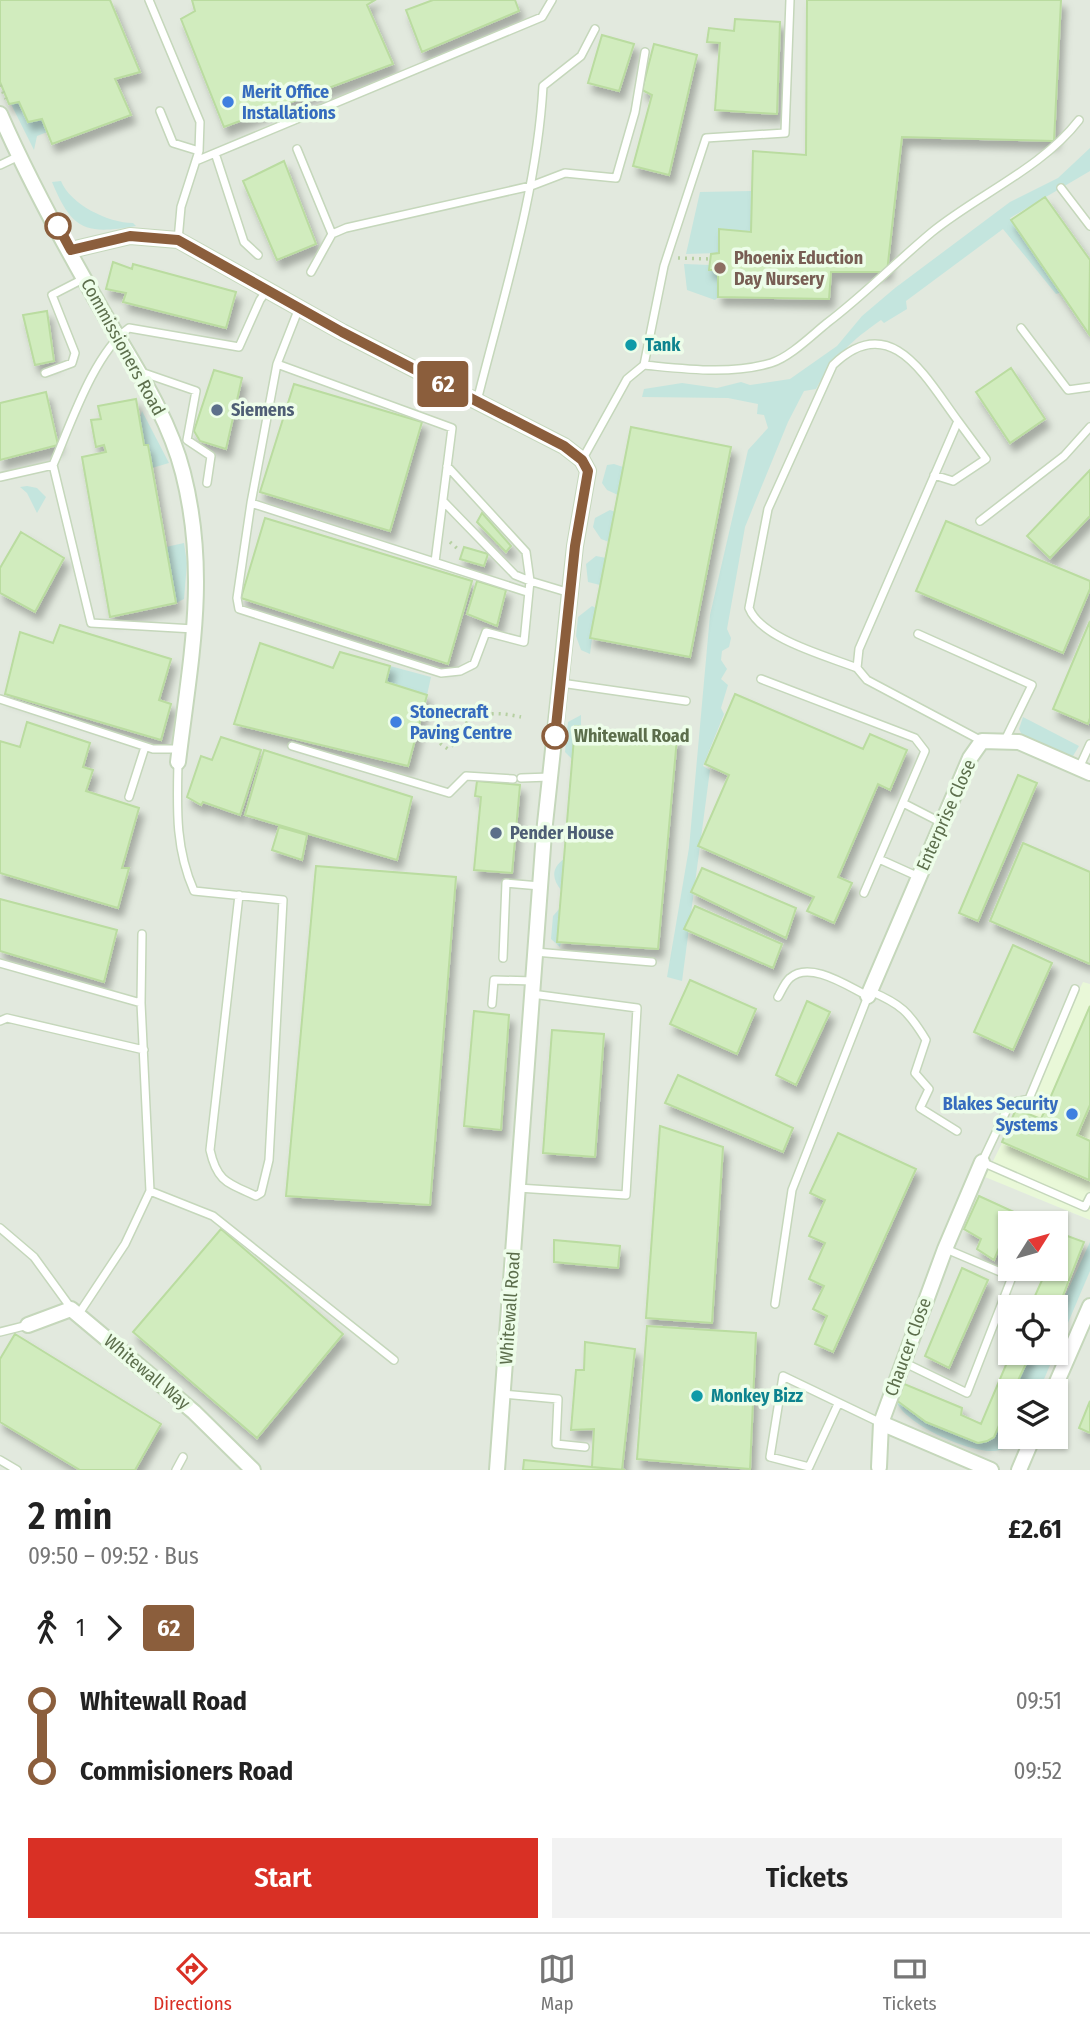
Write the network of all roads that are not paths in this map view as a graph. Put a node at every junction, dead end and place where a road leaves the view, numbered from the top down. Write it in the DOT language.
graph roads {
  1 [pos="149,0"];
  2 [pos="552,0"];
  3 [pos="790,0"];
  4 [pos="595,29"];
  5 [pos="645,52"];
  6 [pos="160,111"];
  7 [pos="0,114"];
  8 [pos="1079,120"];
  9 [pos="297,149"];
  10 [pos="199,151"];
  11 [pos="215,153"];
  12 [pos="20,155"];
  13 [pos="196,160"];
  14 [pos="0,165"];
  15 [pos="530,186"];
  16 [pos="1061,188"];
  17 [pos="1090,226"];
  18 [pos="332,234"];
  19 [pos="178,240"];
  20 [pos="71,250"];
  21 [pos="258,255"];
  22 [pos="311,272"];
  23 [pos="85,278"];
  24 [pos="268,289"];
  25 [pos="299,307"];
  26 [pos="1021,328"];
  27 [pos="118,337"];
  28 [pos="277,364"];
  29 [pos="644,365"];
  30 [pos="137,371"];
  31 [pos="45,373"];
  32 [pos="1090,387"];
  33 [pos="477,402"];
  34 [pos="958,421"];
  35 [pos="1090,427"];
  36 [pos="582,460"];
  37 [pos="54,465"];
  38 [pos="447,466"];
  39 [pos="934,475"];
  40 [pos="0,477"];
  41 [pos="207,484"];
  42 [pos="443,501"];
  43 [pos="251,503"];
  44 [pos="980,521"];
  45 [pos="435,562"];
  46 [pos="530,581"];
  47 [pos="527,592"];
  48 [pos="570,593"];
  49 [pos="197,629"];
  50 [pos="918,634"];
  51 [pos="857,667"];
  52 [pos="761,679"];
  53 [pos="561,682"];
  54 [pos="0,699"];
  55 [pos="685,701"];
  56 [pos="1005,740"];
  57 [pos="982,741"];
  58 [pos="1090,744"];
  59 [pos="292,746"];
  60 [pos="145,747"];
  61 [pos="179,756"];
  62 [pos="1084,770"];
  63 [pos="550,777"];
  64 [pos="129,797"];
  65 [pos="903,803"];
  66 [pos="942,823"];
  67 [pos="879,859"];
  68 [pos="919,877"];
  69 [pos="540,886"];
  70 [pos="864,893"];
  71 [pos="239,895"];
  72 [pos="142,934"];
  73 [pos="536,952"];
  74 [pos="503,958"];
  75 [pos="0,962"];
  76 [pos="652,962"];
  77 [pos="533,988"];
  78 [pos="1075,989"];
  79 [pos="869,994"];
  80 [pos="778,997"];
  81 [pos="141,1003"];
  82 [pos="492,1004"];
  83 [pos="0,1021"];
  84 [pos="144,1050"];
  85 [pos="957,1131"];
  86 [pos="982,1162"];
  87 [pos="518,1188"];
  88 [pos="150,1191"];
  89 [pos="1090,1198"];
  90 [pos="0,1228"];
  91 [pos="945,1248"];
  92 [pos="998,1271"];
  93 [pos="1010,1281"];
  94 [pos="775,1304"];
  95 [pos="1090,1306"];
  96 [pos="75,1312"];
  97 [pos="28,1325"];
  98 [pos="0,1332"];
  99 [pos="394,1360"];
  100 [pos="902,1362"];
  101 [pos="1058,1379"];
  102 [pos="503,1394"];
  103 [pos="838,1404"];
  104 [pos="881,1423"];
  105 [pos="585,1447"];
  106 [pos="1028,1449"];
  107 [pos="183,1457"];
  108 [pos="0,1460"];
  109 [pos="879,1468"];
  110 [pos="17,1470"];
  111 [pos="176,1470"];
  112 [pos="253,1470"];
  113 [pos="498,1470"];
  114 [pos="991,1470"];
  115 [pos="1019,1470"];
  1 -- 10 [label="lane"];
  2 -- 11 [label="lane"];
  3 -- 29 [label="lane"];
  4 -- 15 [label="lane"];
  5 -- 15 [label="lane"];
  6 -- 10 [label="lane"];
  7 -- 12 [label="street, Commissioners Road"];
  8 -- 29 [label="lane"];
  9 -- 18 [label="lane"];
  10 -- 13 [label="lane"];
  11 -- 13 [label="lane"];
  11 -- 21 [label="lane"];
  12 -- 14 [label="lane"];
  12 -- 20 [label="street, Commissioners Road"];
  13 -- 19 [label="lane"];
  15 -- 18 [label="lane"];
  15 -- 33 [label="lane"];
  16 -- 17 [label="lane"];
  18 -- 22 [label="lane"];
  19 -- 20 [label="street"];
  19 -- 24 [label="street"];
  20 -- 23 [label="street, Commissioners Road"];
  23 -- 27 [label="street, Commissioners Road"];
  23 -- 31 [label="lane"];
  24 -- 25 [label="street"];
  24 -- 27 [label="lane"];
  25 -- 28 [label="lane"];
  25 -- 33 [label="street"];
  26 -- 32 [label="lane"];
  27 -- 30 [label="street, Commissioners Road"];
  27 -- 37 [label="lane"];
  28 -- 38 [label="lane"];
  28 -- 43 [label="lane"];
  29 -- 36 [label="lane"];
  30 -- 41 [label="lane"];
  30 -- 49 [label="street, Commissioners Road"];
  33 -- 36 [label="street"];
  34 -- 39 [label="lane"];
  34 -- 39 [label="lane"];
  34 -- 51 [label="lane"];
  35 -- 44 [label="lane"];
  36 -- 48 [label="street, Whitewall Road"];
  37 -- 40 [label="lane"];
  37 -- 49 [label="lane"];
  38 -- 42 [label="lane"];
  38 -- 46 [label="lane"];
  39 -- 51 [label="lane"];
  42 -- 45 [label="lane"];
  42 -- 46 [label="lane"];
  43 -- 45 [label="lane"];
  43 -- 47 [label="lane"];
  45 -- 47 [label="lane"];
  46 -- 47 [label="lane"];
  46 -- 48 [label="lane"];
  48 -- 53 [label="street, Whitewall Road"];
  49 -- 61 [label="street, Commissioners Road"];
  50 -- 56 [label="lane"];
  51 -- 57 [label="lane"];
  52 -- 65 [label="lane"];
  53 -- 55 [label="lane"];
  53 -- 63 [label="street, Whitewall Road"];
  54 -- 60 [label="lane"];
  56 -- 57 [label="street, Enterprise Close"];
  56 -- 62 [label="street, Enterprise Close"];
  57 -- 66 [label="street, Enterprise Close"];
  58 -- 62 [label="lane"];
  59 -- 63 [label="lane"];
  60 -- 61 [label="lane"];
  60 -- 64 [label="lane"];
  61 -- 71 [label="lane"];
  63 -- 69 [label="street, Whitewall Road"];
  65 -- 66 [label="lane"];
  65 -- 67 [label="lane"];
  66 -- 68 [label="street, Enterprise Close"];
  67 -- 68 [label="lane"];
  67 -- 70 [label="lane"];
  68 -- 79 [label="street, Enterprise Close"];
  69 -- 73 [label="street, Whitewall Road"];
  69 -- 74 [label="lane"];
  71 -- 71 [label="lane"];
  72 -- 81 [label="lane"];
  73 -- 76 [label="lane"];
  73 -- 77 [label="street, Whitewall Road"];
  75 -- 81 [label="lane"];
  77 -- 82 [label="lane"];
  77 -- 87 [label="street, Whitewall Road"];
  77 -- 87 [label="lane"];
  78 -- 86 [label="lane"];
  79 -- 80 [label="lane"];
  79 -- 85 [label="lane"];
  79 -- 94 [label="lane"];
  81 -- 84 [label="lane"];
  83 -- 84 [label="lane"];
  84 -- 88 [label="lane"];
  86 -- 89 [label="lane"];
  86 -- 91 [label="street, Chaucer Close"];
  87 -- 102 [label="street, Whitewall Road"];
  88 -- 96 [label="lane"];
  88 -- 99 [label="lane"];
  90 -- 96 [label="lane"];
  91 -- 92 [label="lane"];
  91 -- 100 [label="street, Chaucer Close"];
  93 -- 100 [label="lane"];
  95 -- 101 [label="street"];
  96 -- 97 [label="street"];
  96 -- 112 [label="street, Whitewall Way"];
  97 -- 98 [label="lane"];
  100 -- 104 [label="street, Chaucer Close"];
  102 -- 105 [label="lane"];
  102 -- 113 [label="street, Whitewall Road"];
  103 -- 103 [label="lane"];
  103 -- 104 [label="lane"];
  104 -- 109 [label="street, Chaucer Close"];
  104 -- 114 [label="street"];
  106 -- 115 [label="street"];
  107 -- 111 [label="lane"];
  108 -- 110 [label="lane"];
}
